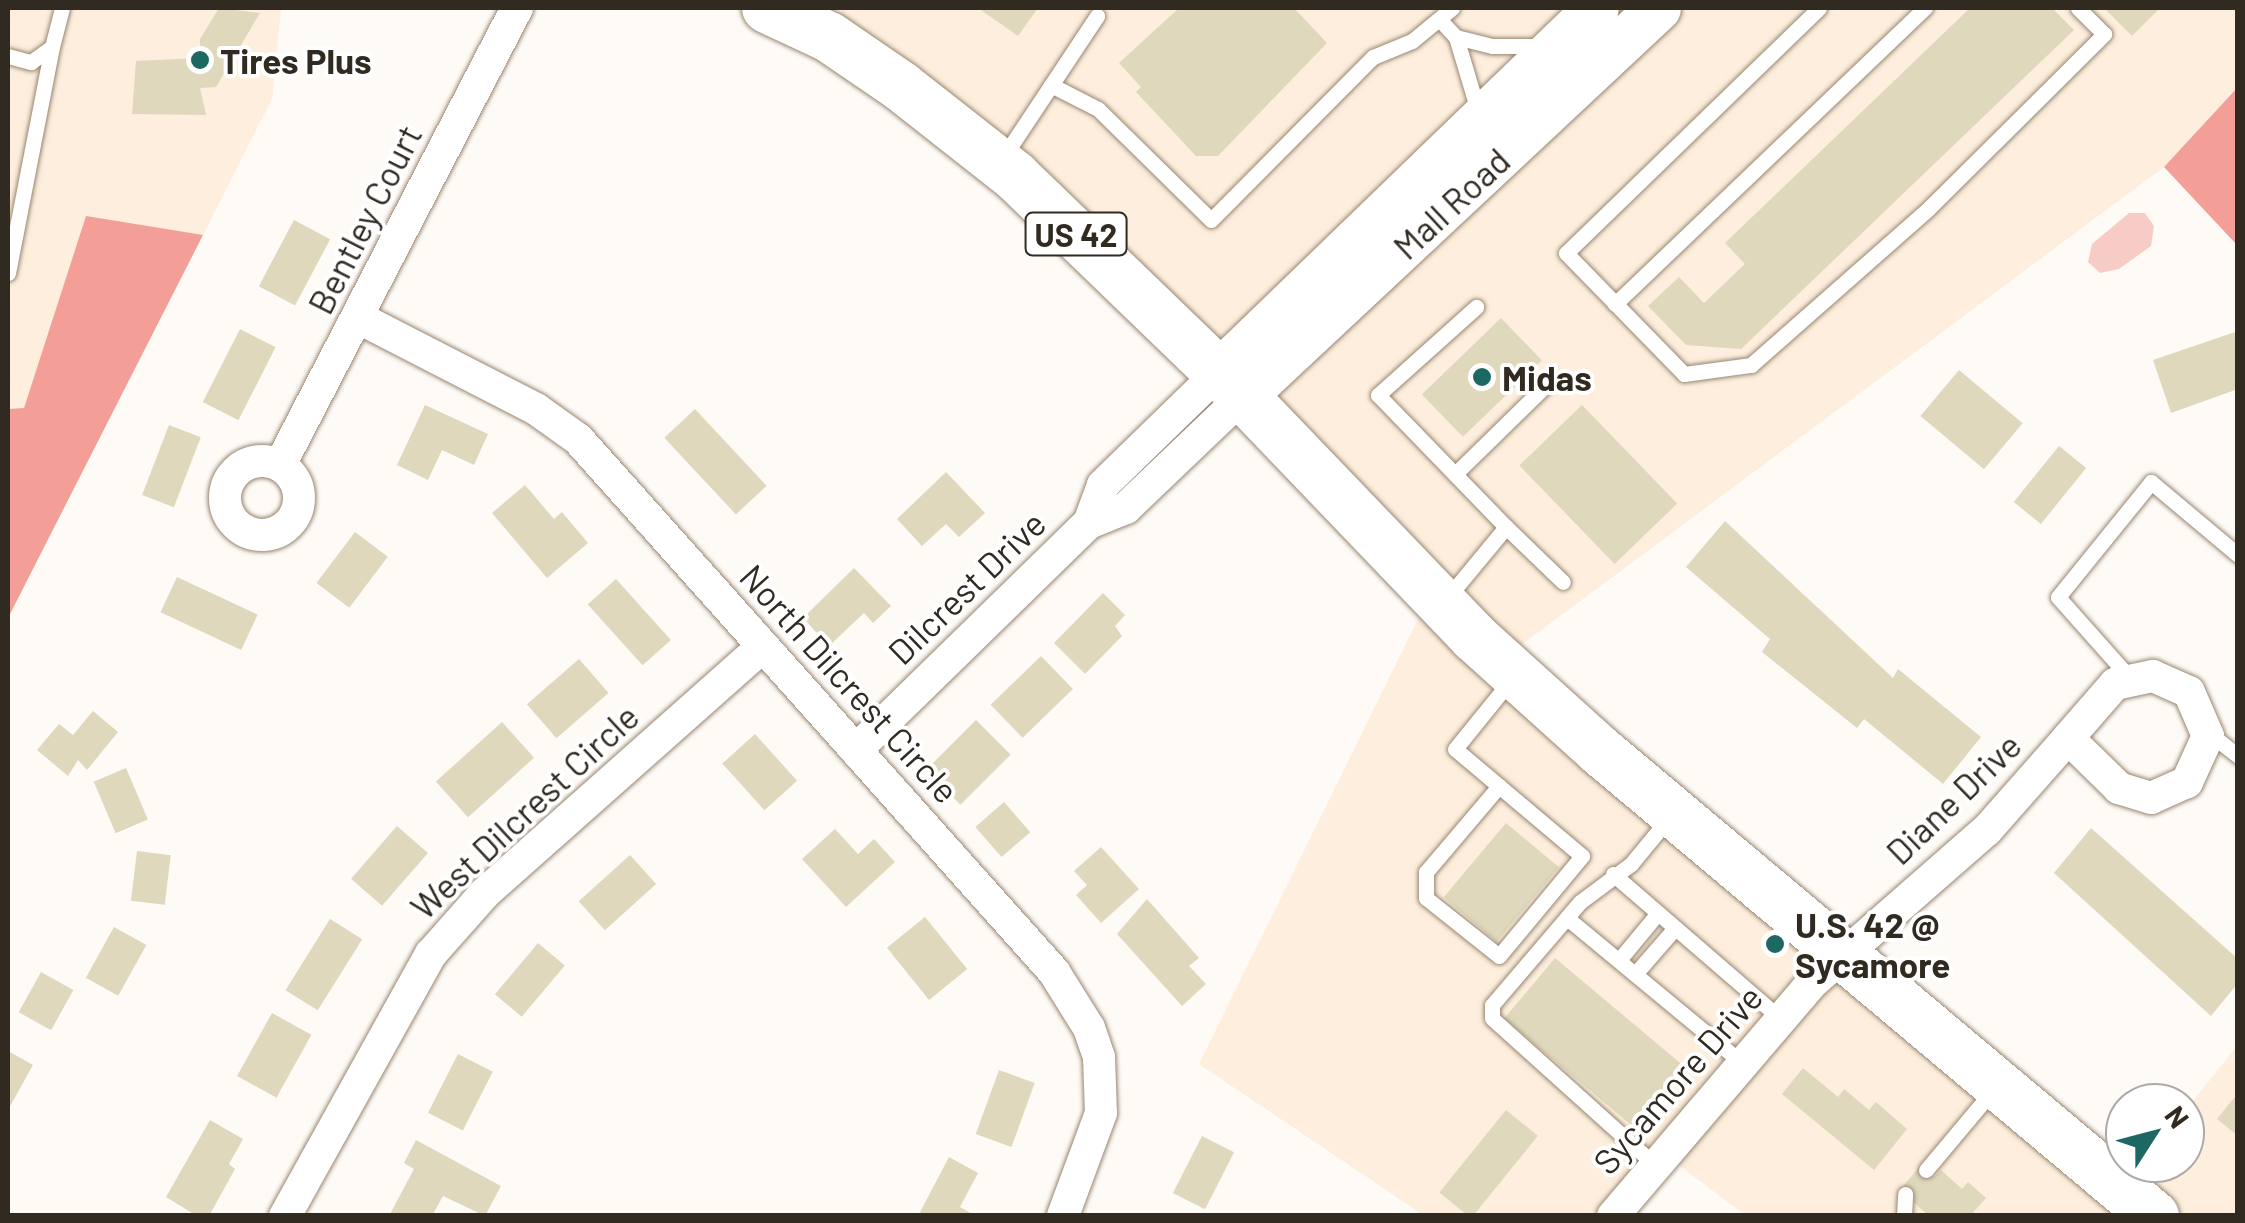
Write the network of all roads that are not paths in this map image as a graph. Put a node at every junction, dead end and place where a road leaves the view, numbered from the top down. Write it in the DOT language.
graph roads {
  1 [pos="62,8"];
  2 [pos="518,8"];
  3 [pos="767,8"];
  4 [pos="1596,8"];
  5 [pos="1658,8"];
  6 [pos="1819,8"];
  7 [pos="1926,8"];
  8 [pos="2078,8"];
  9 [pos="1446,14"];
  10 [pos="1096,16"];
  11 [pos="1456,37"];
  12 [pos="1556,46"];
  13 [pos="52,47"];
  14 [pos="8,56"];
  15 [pos="1051,85"];
  16 [pos="1480,118"];
  17 [pos="999,162"];
  18 [pos="8,273"];
  19 [pos="1615,304"];
  20 [pos="1476,307"];
  21 [pos="359,318"];
  22 [pos="1552,378"];
  23 [pos="1230,385"];
  24 [pos="280,466"];
  25 [pos="1455,474"];
  26 [pos="1506,528"];
  27 [pos="2238,555"];
  28 [pos="1563,582"];
  29 [pos="1442,604"];
  30 [pos="762,647"];
  31 [pos="1516,674"];
  32 [pos="2129,677"];
  33 [pos="2207,732"];
  34 [pos="2068,738"];
  35 [pos="856,750"];
  36 [pos="2238,756"];
  37 [pos="1499,786"];
  38 [pos="1673,812"];
  39 [pos="1612,874"];
  40 [pos="1658,913"];
  41 [pos="1567,918"];
  42 [pos="1676,928"];
  43 [pos="1847,954"];
  44 [pos="1619,960"];
  45 [pos="1635,974"];
  46 [pos="1780,1018"];
  47 [pos="1742,1063"];
  48 [pos="2000,1082"];
  49 [pos="1655,1165"];
  50 [pos="1926,1170"];
  51 [pos="1905,1194"];
  52 [pos="285,1216"];
  53 [pos="1063,1216"];
  54 [pos="1613,1216"];
  55 [pos="1904,1216"];
  56 [pos="2154,1216"];
  1 -- 13 [label="lane"];
  2 -- 21 [label="street, Bentley Court"];
  3 -- 17 [label="main road, US 42"];
  4 -- 12 [label="main road, Mall Road"];
  5 -- 23 [label="main road, Mall Road"];
  6 -- 19 [label="lane"];
  7 -- 19 [label="lane"];
  8 -- 19 [label="lane"];
  9 -- 11 [label="lane"];
  9 -- 15 [label="lane"];
  10 -- 15 [label="lane"];
  11 -- 12 [label="lane"];
  11 -- 16 [label="lane"];
  12 -- 16 [label="main road, Mall Road"];
  13 -- 14 [label="lane"];
  13 -- 18 [label="lane"];
  15 -- 17 [label="lane"];
  16 -- 23 [label="main road, Mall Road"];
  17 -- 23 [label="main road, US 42"];
  20 -- 25 [label="lane"];
  21 -- 24 [label="street, Bentley Court"];
  21 -- 30 [label="street, North Dilcrest Circle"];
  22 -- 25 [label="lane"];
  23 -- 29 [label="main road, US 42"];
  23 -- 35 [label="street, Dilcrest Drive"];
  25 -- 26 [label="lane"];
  26 -- 28 [label="lane"];
  26 -- 29 [label="lane"];
  27 -- 32 [label="lane"];
  29 -- 31 [label="main road, US 42"];
  30 -- 35 [label="street, North Dilcrest Circle"];
  30 -- 52 [label="street, West Dilcrest Circle"];
  31 -- 37 [label="lane"];
  31 -- 38 [label="main road, US 42"];
  32 -- 33 [label="street"];
  32 -- 34 [label="street, Diane Drive"];
  33 -- 34 [label="street, Diane Drive"];
  33 -- 36 [label="lane"];
  34 -- 43 [label="street, Diane Drive"];
  35 -- 53 [label="street, North Dilcrest Circle"];
  37 -- 37 [label="lane"];
  38 -- 39 [label="lane"];
  38 -- 43 [label="main road, US 42"];
  39 -- 40 [label="lane"];
  39 -- 41 [label="lane"];
  40 -- 42 [label="lane"];
  40 -- 44 [label="lane"];
  41 -- 44 [label="lane"];
  41 -- 49 [label="lane"];
  42 -- 45 [label="lane"];
  42 -- 46 [label="lane"];
  43 -- 46 [label="street, Sycamore Drive"];
  43 -- 48 [label="main road, US 42"];
  44 -- 45 [label="lane"];
  45 -- 47 [label="lane"];
  46 -- 47 [label="street, Sycamore Drive"];
  47 -- 49 [label="street, Sycamore Drive"];
  48 -- 50 [label="lane"];
  48 -- 56 [label="main road, US 42"];
  49 -- 54 [label="street, Sycamore Drive"];
  51 -- 55 [label="lane"];
}
